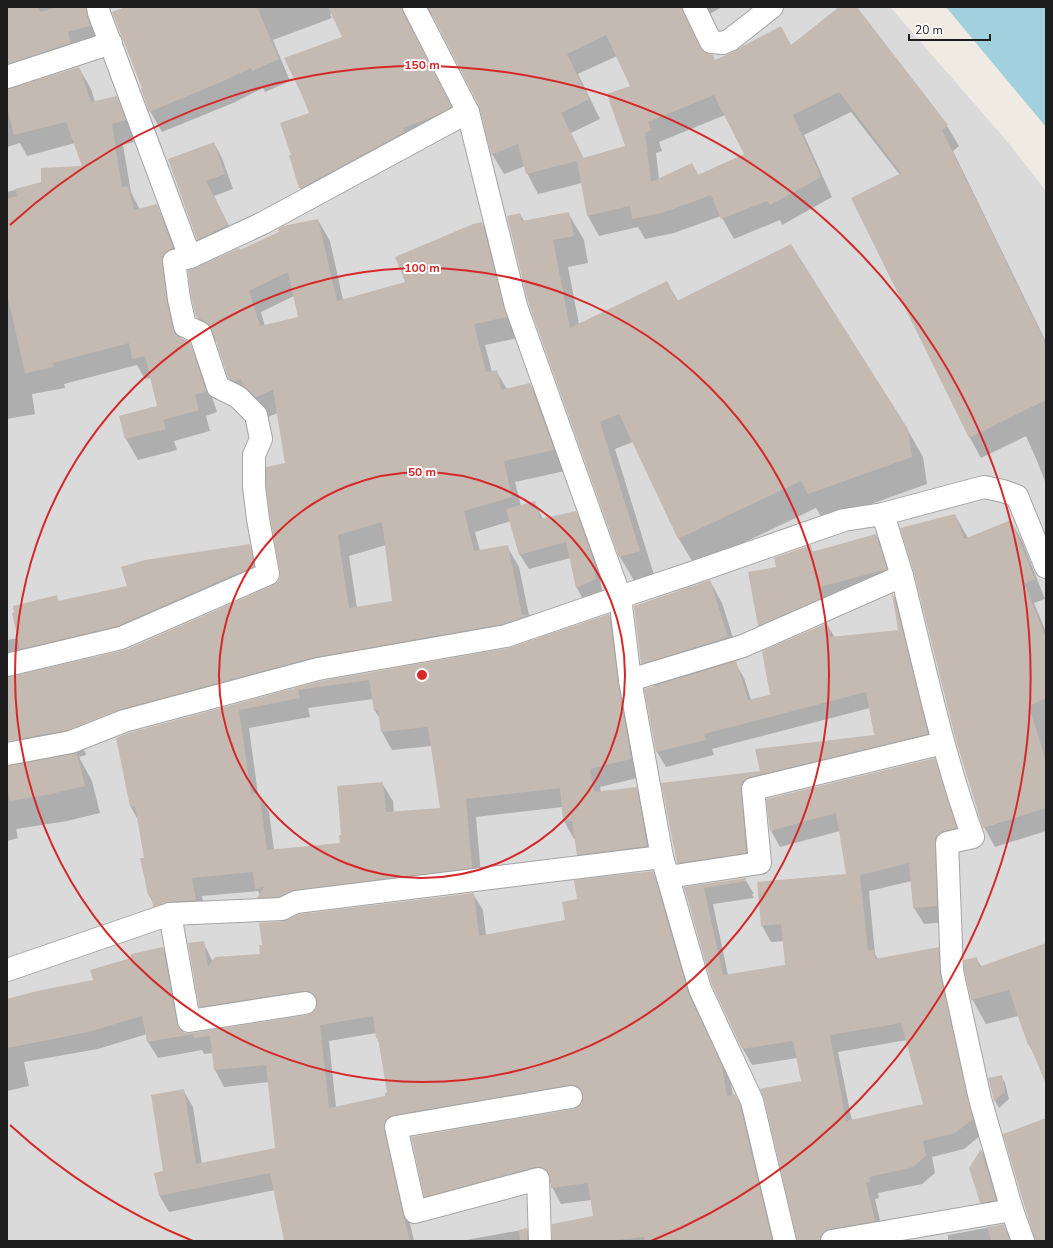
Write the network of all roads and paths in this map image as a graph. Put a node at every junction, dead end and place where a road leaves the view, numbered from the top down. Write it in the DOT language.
graph roads {
  1 [pos="98,7"];
  2 [pos="414,7"];
  3 [pos="694,7"];
  4 [pos="772,7"];
  5 [pos="110,43"];
  6 [pos="7,77"];
  7 [pos="468,112"];
  8 [pos="190,257"];
  9 [pos="884,514"];
  10 [pos="1046,567"];
  11 [pos="902,576"];
  12 [pos="620,597"];
  13 [pos="7,665"];
  14 [pos="630,680"];
  15 [pos="943,743"];
  16 [pos="7,754"];
  17 [pos="665,867"];
  18 [pos="170,914"];
  19 [pos="7,970"];
  20 [pos="305,1004"];
  21 [pos="571,1097"];
  22 [pos="1012,1210"];
  23 [pos="540,1241"];
  24 [pos="785,1241"];
  25 [pos="832,1241"];
  26 [pos="1023,1241"];
  1 -- 5 [label="street"];
  2 -- 7 [label="street"];
  3 -- 4 [label="street"];
  5 -- 6 [label="street"];
  5 -- 8 [label="street"];
  7 -- 8 [label="street"];
  7 -- 12 [label="street"];
  8 -- 13 [label="street"];
  9 -- 10 [label="street"];
  9 -- 11 [label="street"];
  9 -- 12 [label="street"];
  11 -- 14 [label="street"];
  11 -- 15 [label="street"];
  12 -- 14 [label="street"];
  12 -- 16 [label="street"];
  14 -- 17 [label="street"];
  15 -- 17 [label="street"];
  15 -- 22 [label="street"];
  17 -- 18 [label="street"];
  17 -- 24 [label="street"];
  18 -- 19 [label="street"];
  18 -- 20 [label="street"];
  21 -- 23 [label="street"];
  22 -- 25 [label="street"];
  22 -- 26 [label="street"];
}
